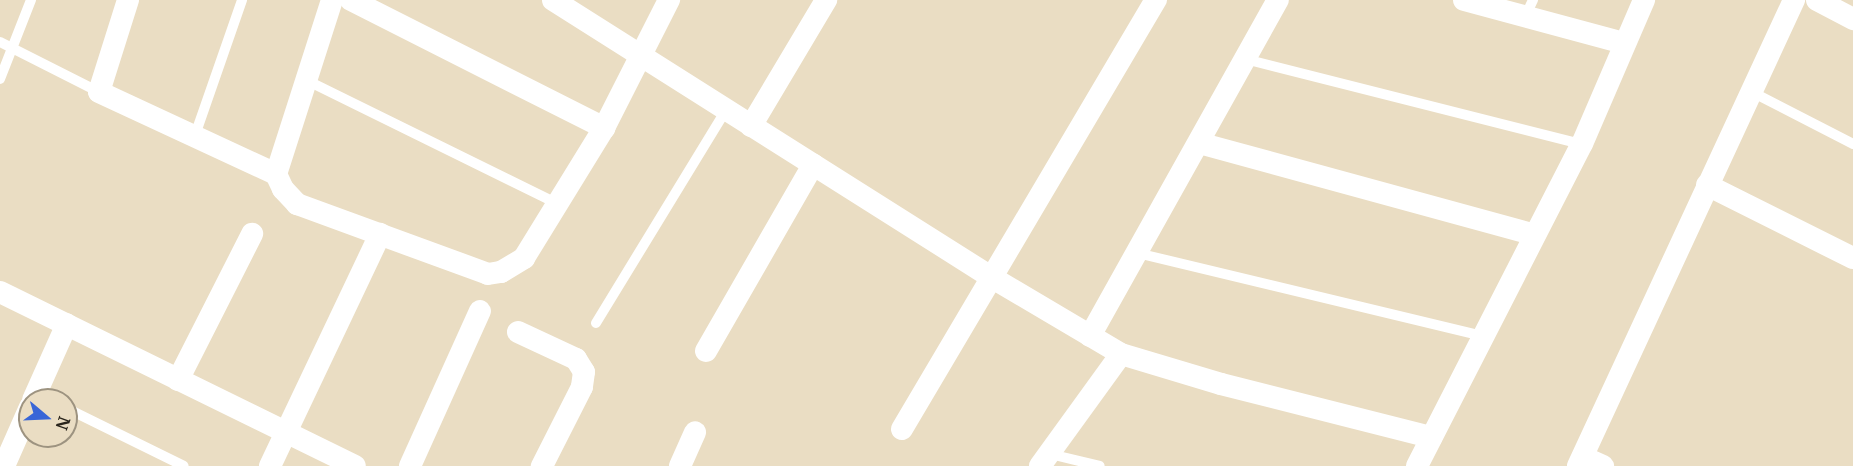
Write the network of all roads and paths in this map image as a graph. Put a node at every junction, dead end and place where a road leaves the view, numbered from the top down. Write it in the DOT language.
graph roads {
  1 [pos="31,0"];
  2 [pos="128,0"];
  3 [pos="242,0"];
  4 [pos="332,0"];
  5 [pos="351,0"];
  6 [pos="553,0"];
  7 [pos="669,0"];
  8 [pos="826,0"];
  9 [pos="1156,0"];
  10 [pos="1278,0"];
  11 [pos="1464,0"];
  12 [pos="1644,0"];
  13 [pos="1794,0"];
  14 [pos="1817,0"];
  15 [pos="1529,8"];
  16 [pos="1853,19"];
  17 [pos="0,42"];
  18 [pos="1623,43"];
  19 [pos="14,49"];
  20 [pos="642,57"];
  21 [pos="1245,59"];
  22 [pos="0,79"];
  23 [pos="306,80"];
  24 [pos="1749,91"];
  25 [pos="99,92"];
  26 [pos="726,110"];
  27 [pos="751,126"];
  28 [pos="604,128"];
  29 [pos="194,138"];
  30 [pos="1199,143"];
  31 [pos="1582,144"];
  32 [pos="1853,144"];
  33 [pos="813,165"];
  34 [pos="276,174"];
  35 [pos="1707,184"];
  36 [pos="558,204"];
  37 [pos="252,234"];
  38 [pos="380,234"];
  39 [pos="1535,235"];
  40 [pos="1137,253"];
  41 [pos="1853,258"];
  42 [pos="991,277"];
  43 [pos="0,292"];
  44 [pos="480,311"];
  45 [pos="596,323"];
  46 [pos="67,324"];
  47 [pos="518,332"];
  48 [pos="1090,336"];
  49 [pos="1485,336"];
  50 [pos="706,351"];
  51 [pos="1121,354"];
  52 [pos="178,380"];
  53 [pos="42,388"];
  54 [pos="78,414"];
  55 [pos="902,429"];
  56 [pos="695,432"];
  57 [pos="285,434"];
  58 [pos="1431,437"];
  59 [pos="18,440"];
  60 [pos="1045,460"];
  61 [pos="1588,463"];
  62 [pos="6,466"];
  63 [pos="184,466"];
  64 [pos="270,466"];
  65 [pos="355,466"];
  66 [pos="410,466"];
  67 [pos="542,466"];
  68 [pos="680,466"];
  69 [pos="1100,466"];
  70 [pos="1417,466"];
  1 -- 19 [label="lane"];
  2 -- 25 [label="street"];
  3 -- 29 [label="lane"];
  4 -- 23 [label="street"];
  5 -- 28 [label="street"];
  6 -- 20 [label="street"];
  7 -- 20 [label="street"];
  8 -- 27 [label="street"];
  9 -- 42 [label="street"];
  10 -- 21 [label="street"];
  11 -- 15 [label="street"];
  12 -- 18 [label="street"];
  13 -- 24 [label="street"];
  14 -- 16 [label="street"];
  15 -- 18 [label="street"];
  17 -- 19 [label="lane"];
  18 -- 31 [label="street"];
  19 -- 22 [label="lane"];
  19 -- 25 [label="lane"];
  20 -- 26 [label="street"];
  20 -- 28 [label="street"];
  21 -- 30 [label="street"];
  21 -- 31 [label="lane"];
  23 -- 34 [label="street"];
  23 -- 36 [label="lane"];
  24 -- 32 [label="lane"];
  24 -- 35 [label="street"];
  25 -- 29 [label="street"];
  26 -- 27 [label="street"];
  26 -- 45 [label="lane"];
  27 -- 33 [label="street"];
  28 -- 36 [label="street"];
  29 -- 34 [label="street"];
  30 -- 39 [label="street"];
  30 -- 40 [label="street"];
  31 -- 39 [label="street"];
  33 -- 42 [label="street"];
  33 -- 50 [label="street"];
  34 -- 38 [label="street"];
  35 -- 41 [label="street"];
  35 -- 61 [label="street"];
  36 -- 38 [label="street"];
  37 -- 52 [label="street"];
  38 -- 57 [label="street"];
  39 -- 49 [label="street"];
  40 -- 48 [label="street"];
  40 -- 49 [label="lane"];
  42 -- 48 [label="street"];
  42 -- 55 [label="street"];
  43 -- 46 [label="street"];
  44 -- 66 [label="street"];
  46 -- 52 [label="street"];
  46 -- 53 [label="street"];
  47 -- 67 [label="street"];
  48 -- 51 [label="street"];
  49 -- 58 [label="street"];
  51 -- 58 [label="street"];
  51 -- 60 [label="street"];
  52 -- 57 [label="street"];
  54 -- 63 [label="lane"];
  56 -- 68 [label="street"];
  57 -- 64 [label="street"];
  57 -- 65 [label="street"];
  58 -- 70 [label="street"];
  59 -- 62 [label="street"];
  60 -- 69 [label="lane"];
}
